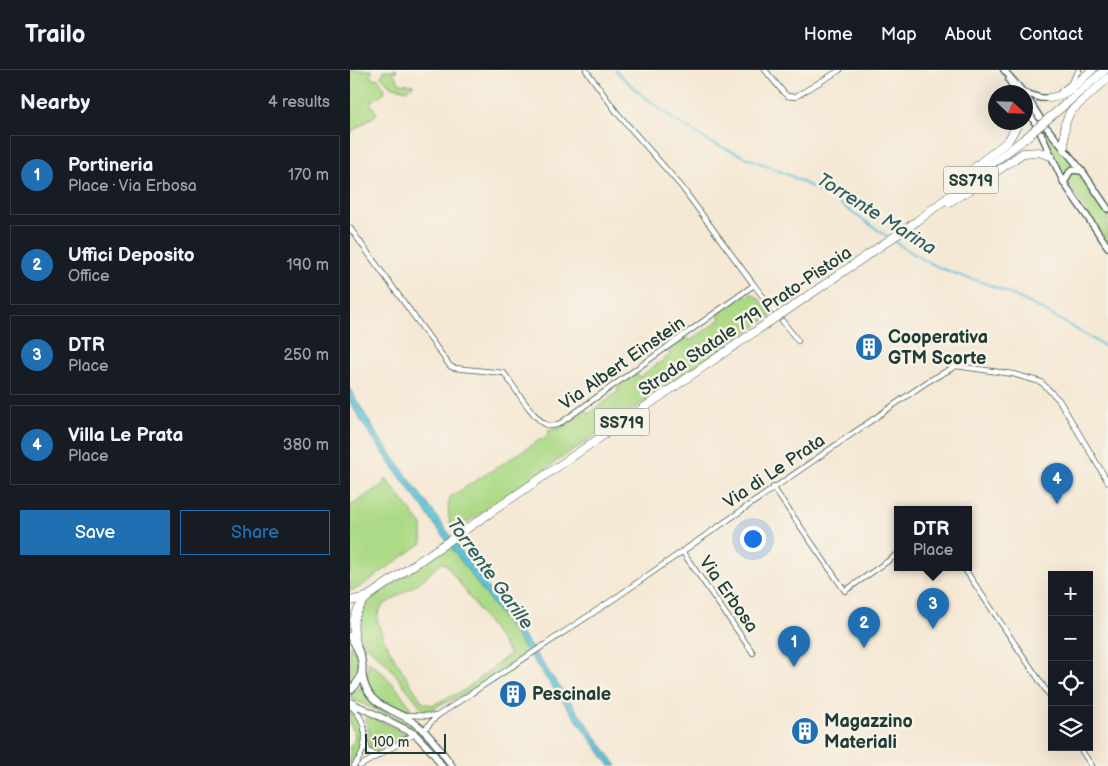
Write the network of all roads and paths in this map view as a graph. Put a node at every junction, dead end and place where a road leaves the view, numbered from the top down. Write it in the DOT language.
graph roads {
  1 [pos="586,70"];
  2 [pos="765,70"];
  3 [pos="840,70"];
  4 [pos="1004,70"];
  5 [pos="1079,70"];
  6 [pos="1092,70"];
  7 [pos="1105,70"];
  8 [pos="1108,78"];
  9 [pos="1012,85"];
  10 [pos="1017,85"];
  11 [pos="1033,96"];
  12 [pos="1049,98"];
  13 [pos="1033,110"];
  14 [pos="1033,115"];
  15 [pos="1047,128"];
  16 [pos="1014,130"];
  17 [pos="1041,134"];
  18 [pos="1064,149"];
  19 [pos="1051,156"];
  20 [pos="1083,172"];
  21 [pos="1064,183"];
  22 [pos="1108,209"];
  23 [pos="918,220"];
  24 [pos="350,228"];
  25 [pos="1108,247"];
  26 [pos="754,286"];
  27 [pos="798,341"];
  28 [pos="1108,482"];
  29 [pos="773,487"];
  30 [pos="682,551"];
  31 [pos="894,557"];
  32 [pos="966,571"];
  33 [pos="367,597"];
  34 [pos="350,601"];
  35 [pos="350,636"];
  36 [pos="356,644"];
  37 [pos="752,653"];
  38 [pos="362,671"];
  39 [pos="350,690"];
  40 [pos="1048,693"];
  41 [pos="350,703"];
  42 [pos="398,714"];
  43 [pos="437,716"];
  44 [pos="423,731"];
  45 [pos="414,734"];
  46 [pos="366,741"];
  47 [pos="1082,751"];
  48 [pos="377,756"];
  49 [pos="354,766"];
  50 [pos="360,766"];
  51 [pos="442,766"];
  52 [pos="452,766"];
  53 [pos="1092,766"];
  1 -- 26 [label="street"];
  2 -- 3 [label="street"];
  4 -- 9 [label="street"];
  4 -- 10 [label="street"];
  5 -- 12 [label="street"];
  6 -- 12 [label="highway"];
  7 -- 23 [label="highway, Strada Statale 719 Prato-Pistoia / SS719, bridge"];
  8 -- 18 [label="highway"];
  11 -- 12 [label="street"];
  13 -- 14 [label="street"];
  15 -- 18 [label="street"];
  16 -- 23 [label="highway"];
  17 -- 19 [label="street"];
  18 -- 20 [label="street"];
  19 -- 21 [label="street"];
  19 -- 23 [label="highway"];
  20 -- 21 [label="street"];
  20 -- 22 [label="street"];
  21 -- 25 [label="street"];
  23 -- 33 [label="highway, Strada Statale 719 Prato-Pistoia / SS719, bridge"];
  24 -- 26 [label="street, Via Albert Einstein"];
  26 -- 27 [label="street"];
  28 -- 29 [label="street, Via di Le Prata"];
  29 -- 30 [label="street, Via di Le Prata"];
  29 -- 31 [label="street"];
  30 -- 37 [label="street, Via Erbosa"];
  30 -- 43 [label="street, Via di Le Prata"];
  32 -- 40 [label="street"];
  33 -- 34 [label="highway, SS719"];
  33 -- 36 [label="highway, SS719"];
  35 -- 36 [label="main road"];
  36 -- 38 [label="main road"];
  38 -- 39 [label="main road"];
  38 -- 42 [label="main road"];
  41 -- 45 [label="main road"];
  41 -- 46 [label="street"];
  42 -- 43 [label="street"];
  42 -- 44 [label="main road"];
  43 -- 44 [label="street, Via di Le Prata"];
  44 -- 52 [label="main road"];
  45 -- 48 [label="street"];
  45 -- 51 [label="main road"];
  46 -- 48 [label="street"];
  46 -- 49 [label="street"];
  47 -- 53 [label="street"];
  48 -- 50 [label="street"];
}
